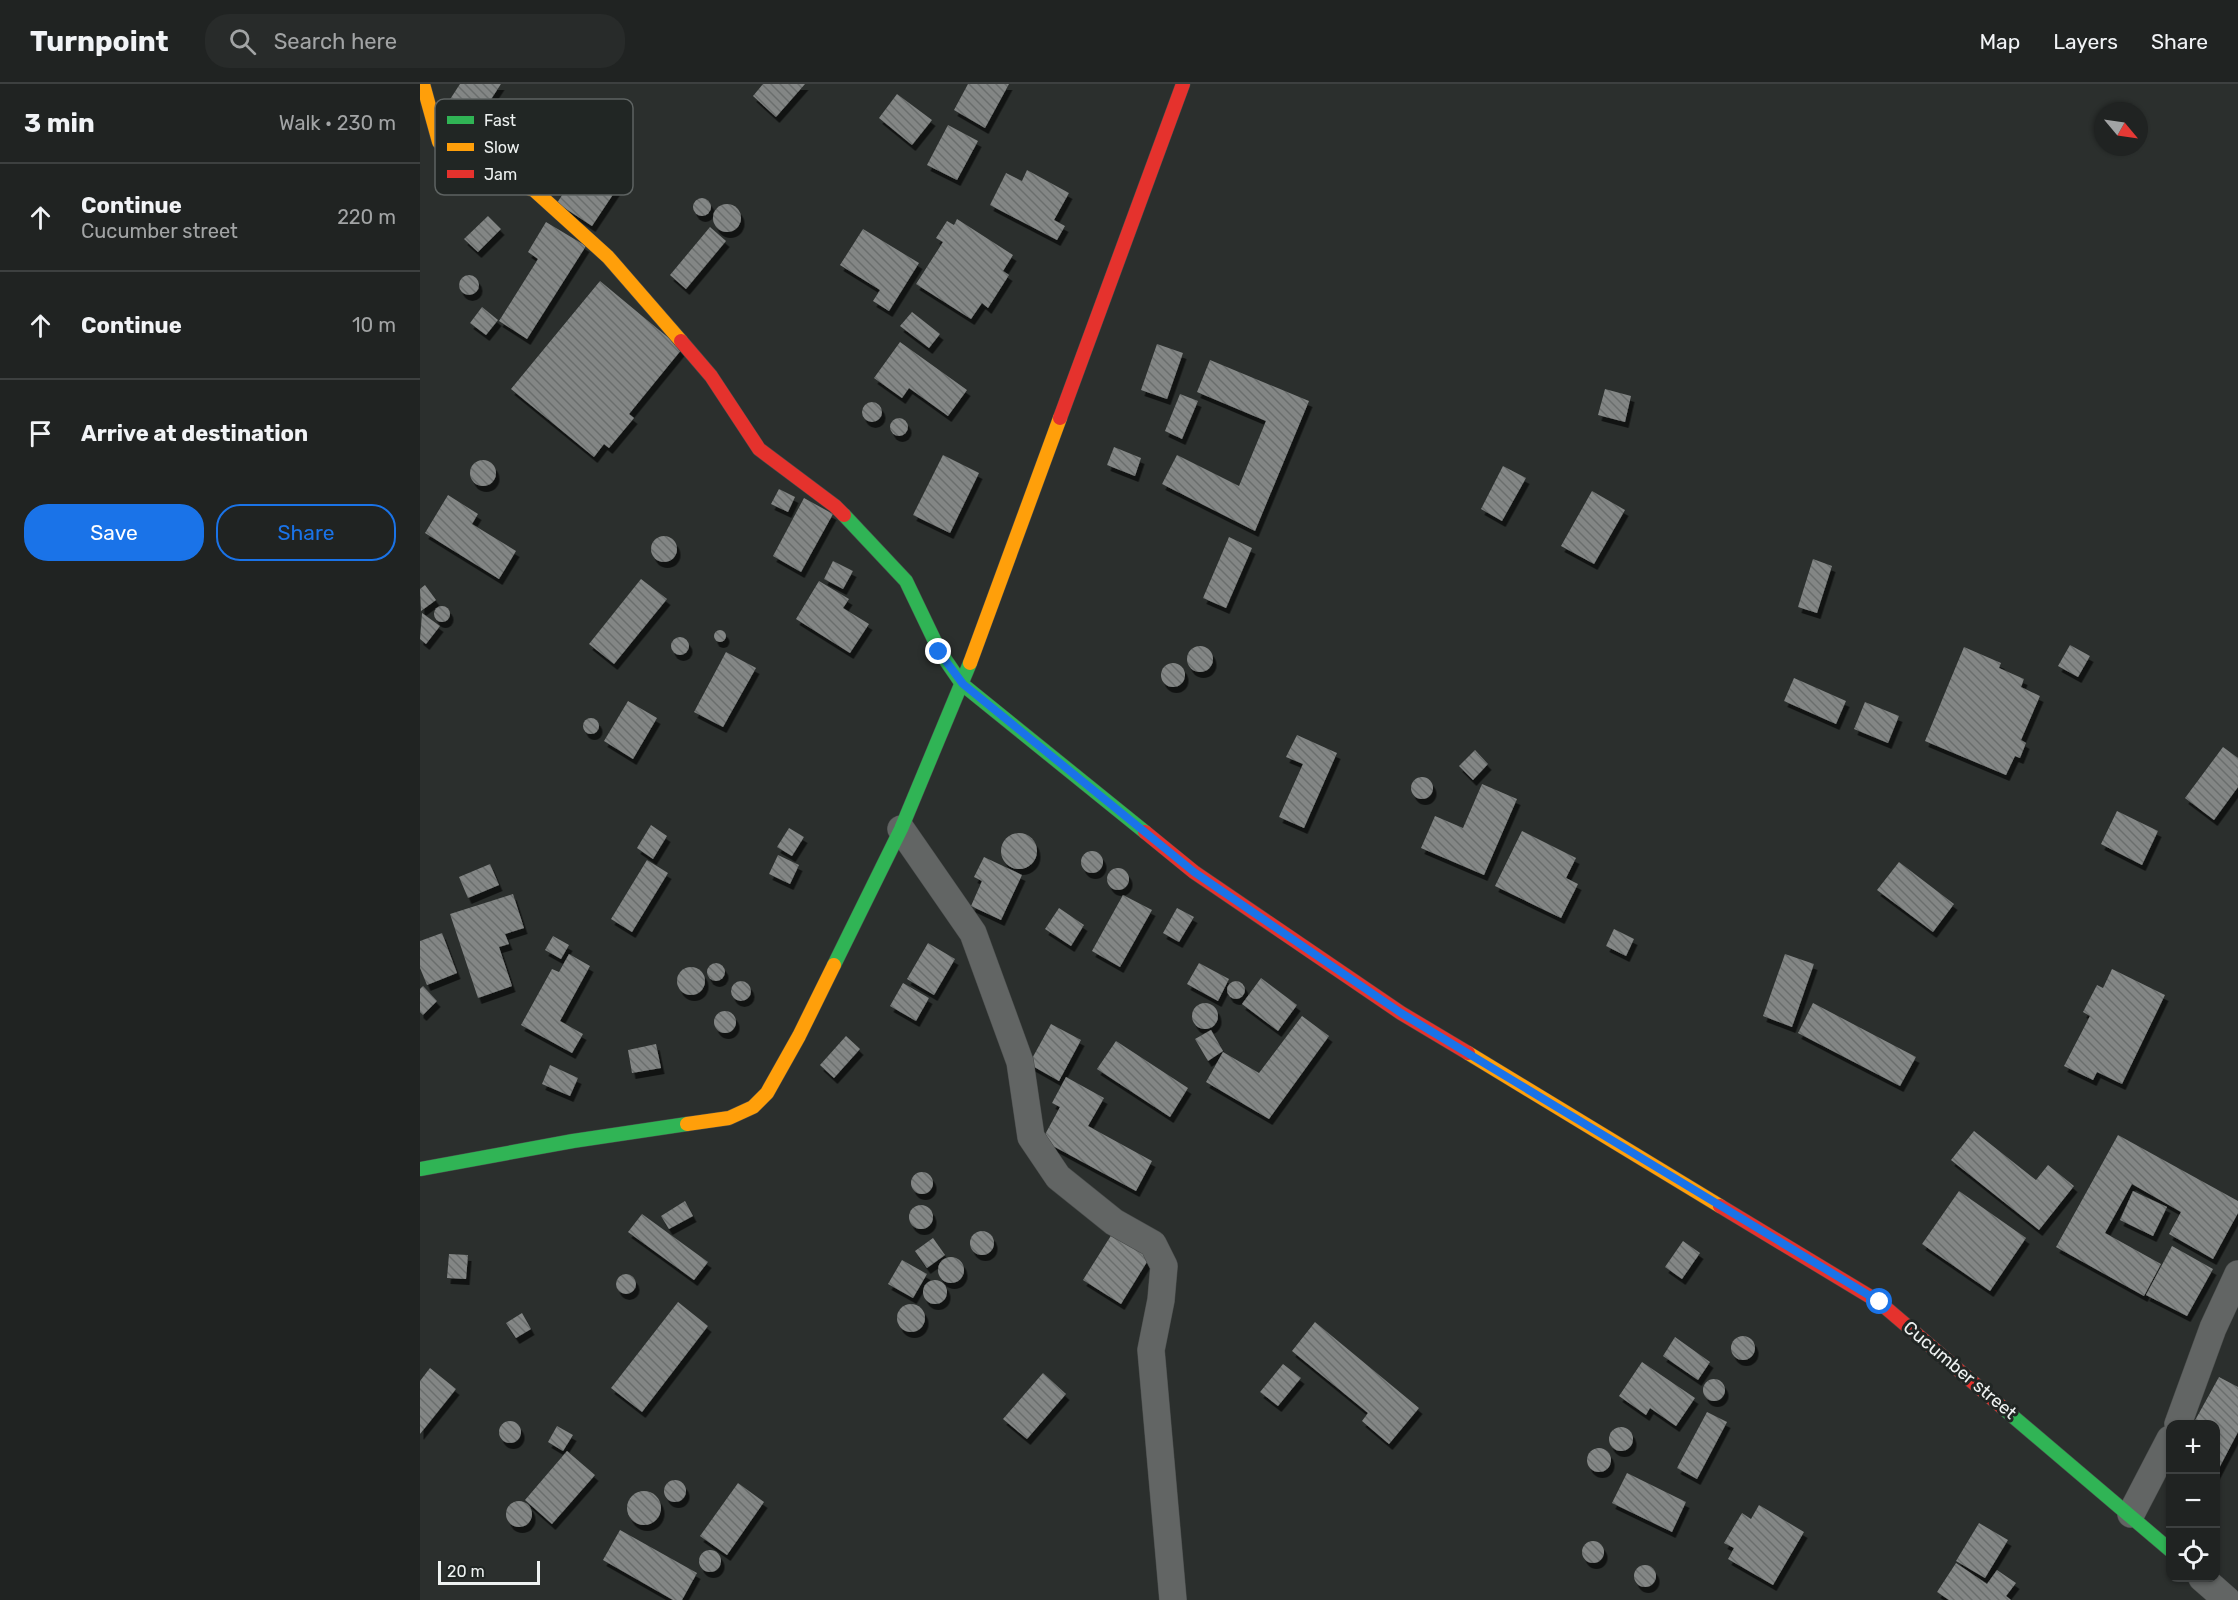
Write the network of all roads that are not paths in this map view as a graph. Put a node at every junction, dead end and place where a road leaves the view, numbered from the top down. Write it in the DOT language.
graph roads {
  1 [pos="423,84"];
  2 [pos="1183,84"];
  3 [pos="435,128"];
  4 [pos="540,195"];
  5 [pos="963,684"];
  6 [pos="901,829"];
  7 [pos="420,1169"];
  8 [pos="2238,1274"];
  9 [pos="2180,1420"];
  10 [pos="2166,1447"];
  11 [pos="2131,1514"];
  12 [pos="2166,1546"];
  13 [pos="2207,1582"];
  14 [pos="1173,1600"];
  15 [pos="2227,1600"];
  1 -- 3 [label="street, Cucumber street"];
  2 -- 5 [label="street"];
  4 -- 5 [label="street, Cucumber street"];
  5 -- 6 [label="street"];
  5 -- 11 [label="street, Cucumber street"];
  6 -- 7 [label="street"];
  6 -- 14 [label="street"];
  8 -- 9 [label="street"];
  10 -- 11 [label="street"];
  11 -- 12 [label="street, Cucumber street"];
  13 -- 15 [label="street"];
}
